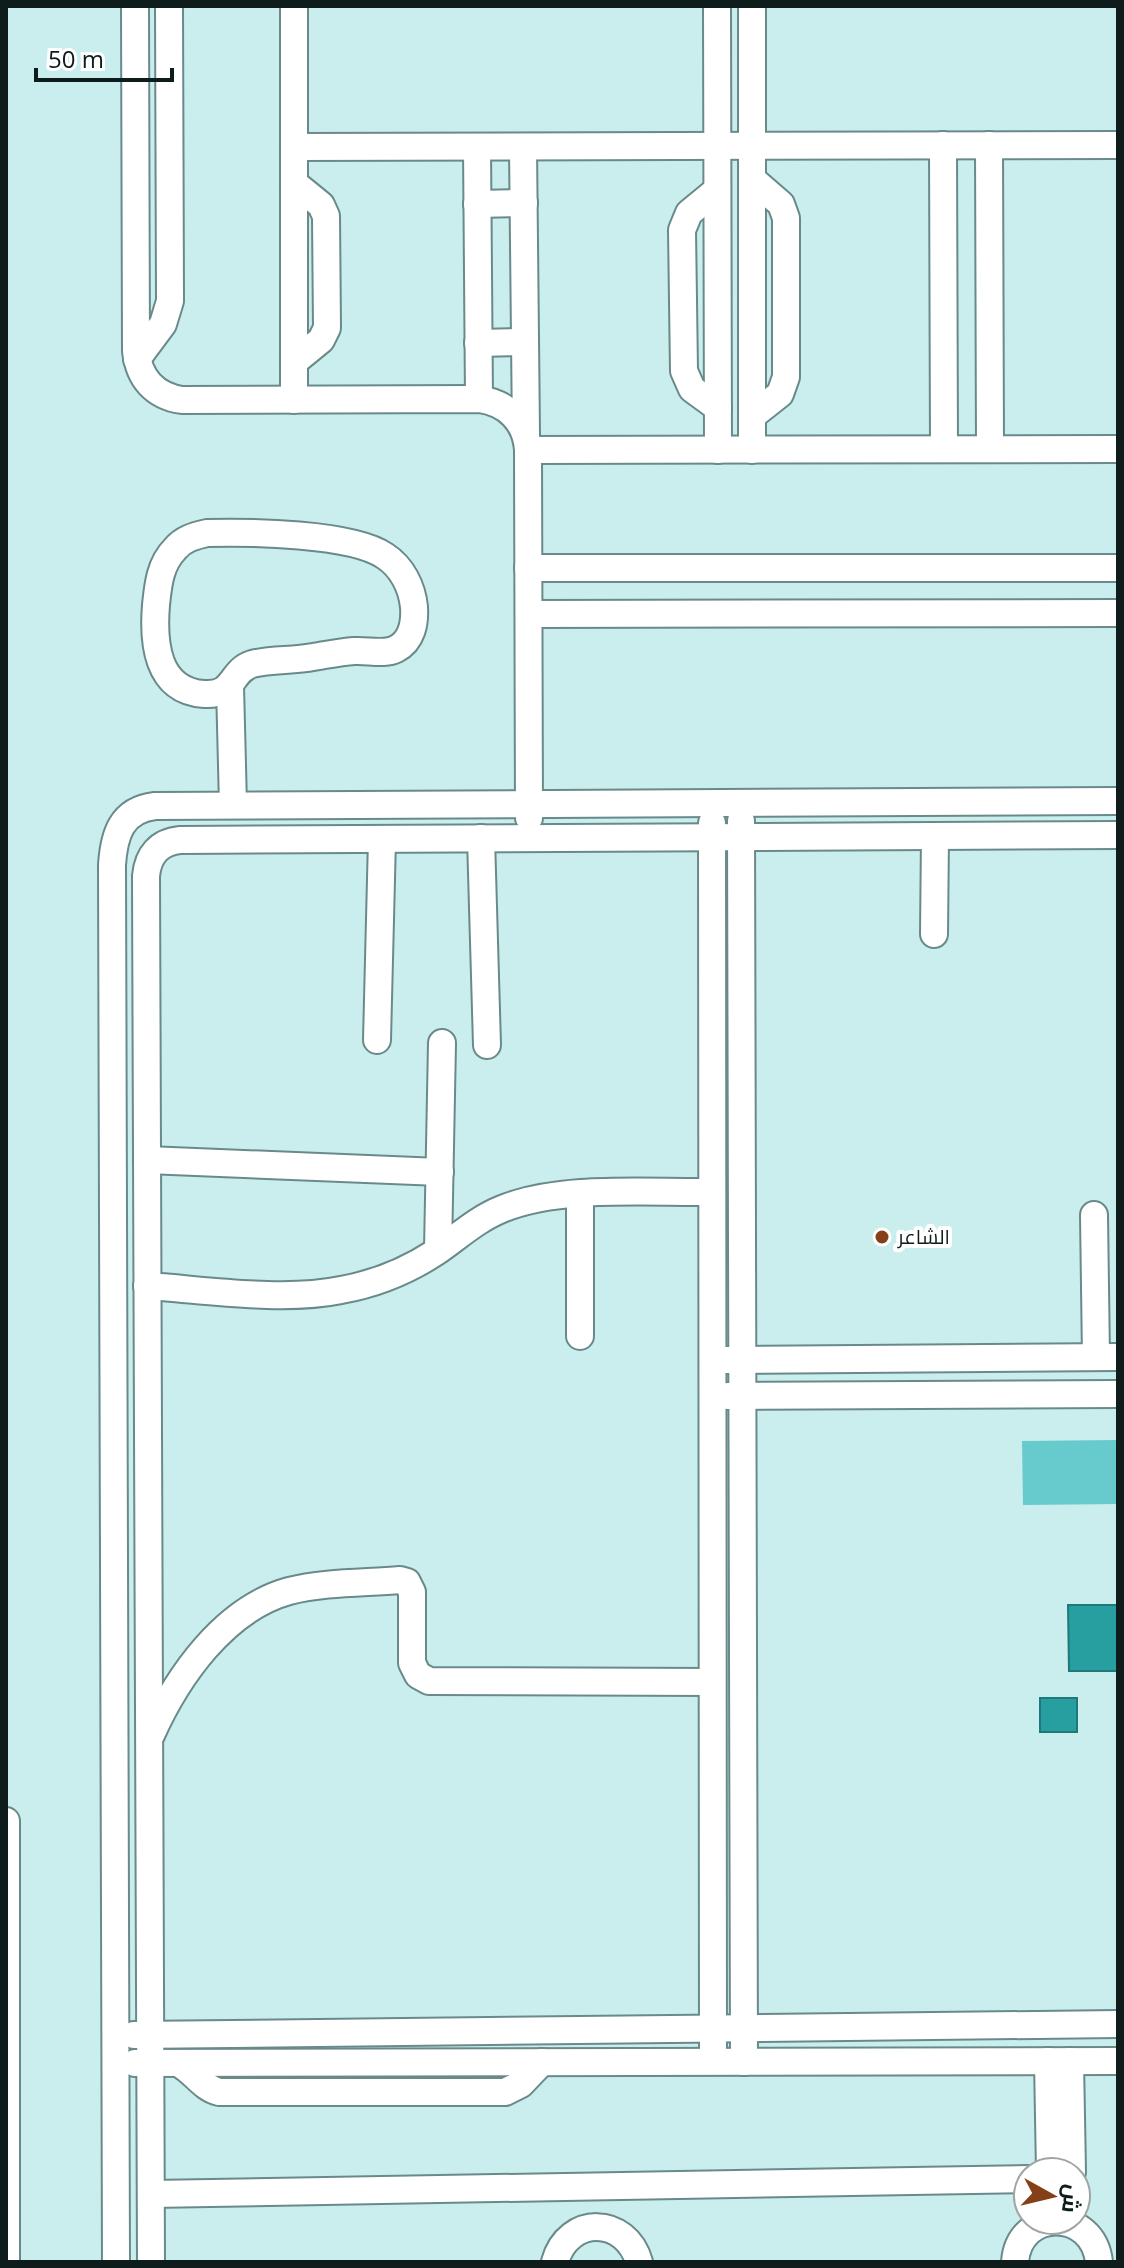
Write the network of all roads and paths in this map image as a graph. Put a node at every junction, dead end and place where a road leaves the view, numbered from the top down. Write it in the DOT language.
graph roads {
  1 [pos="135,6"];
  2 [pos="169,6"];
  3 [pos="294,6"];
  4 [pos="717,6"];
  5 [pos="752,6"];
  6 [pos="943,145"];
  7 [pos="989,145"];
  8 [pos="1118,145"];
  9 [pos="718,146"];
  10 [pos="752,146"];
  11 [pos="294,147"];
  12 [pos="477,147"];
  13 [pos="523,147"];
  14 [pos="717,190"];
  15 [pos="943,191"];
  16 [pos="989,191"];
  17 [pos="524,203"];
  18 [pos="477,204"];
  19 [pos="525,342"];
  20 [pos="478,343"];
  21 [pos="137,359"];
  22 [pos="479,399"];
  23 [pos="294,400"];
  24 [pos="944,406"];
  25 [pos="989,406"];
  26 [pos="718,408"];
  27 [pos="527,442"];
  28 [pos="944,449"];
  29 [pos="990,449"];
  30 [pos="1118,449"];
  31 [pos="718,450"];
  32 [pos="752,450"];
  33 [pos="528,568"];
  34 [pos="1118,568"];
  35 [pos="1118,613"];
  36 [pos="529,614"];
  37 [pos="230,686"];
  38 [pos="1118,801"];
  39 [pos="711,803"];
  40 [pos="741,803"];
  41 [pos="529,804"];
  42 [pos="233,805"];
  43 [pos="155,806"];
  44 [pos="1118,835"];
  45 [pos="935,836"];
  46 [pos="712,837"];
  47 [pos="741,837"];
  48 [pos="481,838"];
  49 [pos="529,838"];
  50 [pos="382,839"];
  51 [pos="163,844"];
  52 [pos="113,848"];
  53 [pos="147,866"];
  54 [pos="934,934"];
  55 [pos="377,1040"];
  56 [pos="442,1043"];
  57 [pos="487,1045"];
  58 [pos="147,1160"];
  59 [pos="440,1172"];
  60 [pos="712,1192"];
  61 [pos="580,1194"];
  62 [pos="1094,1215"];
  63 [pos="438,1250"];
  64 [pos="147,1286"];
  65 [pos="580,1336"];
  66 [pos="1107,1357"];
  67 [pos="712,1360"];
  68 [pos="742,1360"];
  69 [pos="1118,1394"];
  70 [pos="712,1396"];
  71 [pos="742,1396"];
  72 [pos="712,1682"];
  73 [pos="149,1738"];
  74 [pos="6,1821"];
  75 [pos="1118,2024"];
  76 [pos="713,2028"];
  77 [pos="744,2028"];
  78 [pos="115,2035"];
  79 [pos="150,2035"];
  80 [pos="713,2061"];
  81 [pos="1059,2061"];
  82 [pos="1118,2061"];
  83 [pos="744,2062"];
  84 [pos="115,2063"];
  85 [pos="150,2063"];
  86 [pos="1051,2156"];
  87 [pos="1070,2156"];
  88 [pos="1012,2179"];
  89 [pos="595,2186"];
  90 [pos="151,2194"];
  91 [pos="596,2227"];
  92 [pos="1025,2236"];
  93 [pos="1088,2236"];
  94 [pos="6,2262"];
  95 [pos="116,2262"];
  96 [pos="151,2262"];
  97 [pos="555,2262"];
  98 [pos="639,2262"];
  99 [pos="1015,2262"];
  100 [pos="1099,2262"];
  1 -- 21 [label="street"];
  2 -- 21 [label="street"];
  3 -- 11 [label="street"];
  4 -- 9 [label="street"];
  5 -- 10 [label="street"];
  6 -- 7 [label="street"];
  6 -- 10 [label="street"];
  6 -- 15 [label="street"];
  7 -- 8 [label="street"];
  7 -- 16 [label="street"];
  9 -- 10 [label="street"];
  9 -- 13 [label="street"];
  9 -- 14 [label="street"];
  10 -- 32 [label="street"];
  11 -- 12 [label="street"];
  11 -- 23 [label="street"];
  12 -- 13 [label="street"];
  12 -- 18 [label="street"];
  13 -- 17 [label="street"];
  14 -- 26 [label="street"];
  14 -- 26 [label="street"];
  15 -- 16 [label="street"];
  15 -- 24 [label="street"];
  16 -- 25 [label="street"];
  17 -- 18 [label="street"];
  17 -- 19 [label="street"];
  18 -- 20 [label="street"];
  19 -- 20 [label="street"];
  19 -- 27 [label="street"];
  20 -- 22 [label="street"];
  21 -- 23 [label="street"];
  22 -- 23 [label="street"];
  22 -- 27 [label="street"];
  24 -- 25 [label="street"];
  24 -- 28 [label="street"];
  25 -- 29 [label="street"];
  26 -- 31 [label="street"];
  27 -- 31 [label="street"];
  27 -- 33 [label="street"];
  28 -- 29 [label="street"];
  28 -- 32 [label="street"];
  29 -- 30 [label="street"];
  31 -- 32 [label="street"];
  33 -- 34 [label="street"];
  33 -- 36 [label="street"];
  35 -- 36 [label="street"];
  36 -- 41 [label="street"];
  37 -- 37 [label="street"];
  37 -- 42 [label="street"];
  38 -- 40 [label="street"];
  39 -- 40 [label="street"];
  39 -- 41 [label="street"];
  39 -- 46 [label="street"];
  40 -- 47 [label="street"];
  41 -- 42 [label="street"];
  41 -- 49 [label="street"];
  42 -- 43 [label="street"];
  43 -- 51 [label="street"];
  43 -- 52 [label="street"];
  44 -- 45 [label="street"];
  45 -- 47 [label="street"];
  45 -- 54 [label="street"];
  46 -- 47 [label="street"];
  46 -- 49 [label="street"];
  46 -- 60 [label="street"];
  47 -- 68 [label="street"];
  48 -- 49 [label="street"];
  48 -- 50 [label="street"];
  48 -- 57 [label="street"];
  50 -- 51 [label="street"];
  50 -- 55 [label="street"];
  51 -- 53 [label="street"];
  52 -- 53 [label="street"];
  52 -- 78 [label="street"];
  53 -- 58 [label="street"];
  56 -- 59 [label="street"];
  58 -- 59 [label="street"];
  58 -- 64 [label="street"];
  59 -- 63 [label="street"];
  60 -- 61 [label="street"];
  60 -- 67 [label="street"];
  61 -- 63 [label="street"];
  61 -- 65 [label="street"];
  62 -- 66 [label="street"];
  63 -- 64 [label="street"];
  64 -- 73 [label="street"];
  66 -- 68 [label="street"];
  67 -- 68 [label="street"];
  67 -- 70 [label="street"];
  68 -- 71 [label="street"];
  69 -- 71 [label="street"];
  70 -- 71 [label="street"];
  70 -- 72 [label="street"];
  71 -- 77 [label="street"];
  72 -- 73 [label="street"];
  72 -- 76 [label="street"];
  73 -- 79 [label="street"];
  74 -- 94 [label="street"];
  75 -- 77 [label="street"];
  76 -- 77 [label="street"];
  76 -- 79 [label="street"];
  76 -- 80 [label="street"];
  77 -- 83 [label="street"];
  78 -- 79 [label="street"];
  78 -- 84 [label="street"];
  79 -- 85 [label="street"];
  80 -- 83 [label="street"];
  80 -- 85 [label="street"];
  81 -- 82 [label="street"];
  81 -- 83 [label="street"];
  81 -- 86 [label="street"];
  81 -- 87 [label="street"];
  84 -- 85 [label="street"];
  84 -- 95 [label="street"];
  85 -- 90 [label="street"];
  88 -- 89 [label="street"];
  89 -- 90 [label="street"];
  89 -- 91 [label="street"];
  90 -- 96 [label="street"];
  91 -- 97 [label="street"];
  91 -- 98 [label="street"];
  92 -- 99 [label="street"];
  93 -- 100 [label="street"];
}
